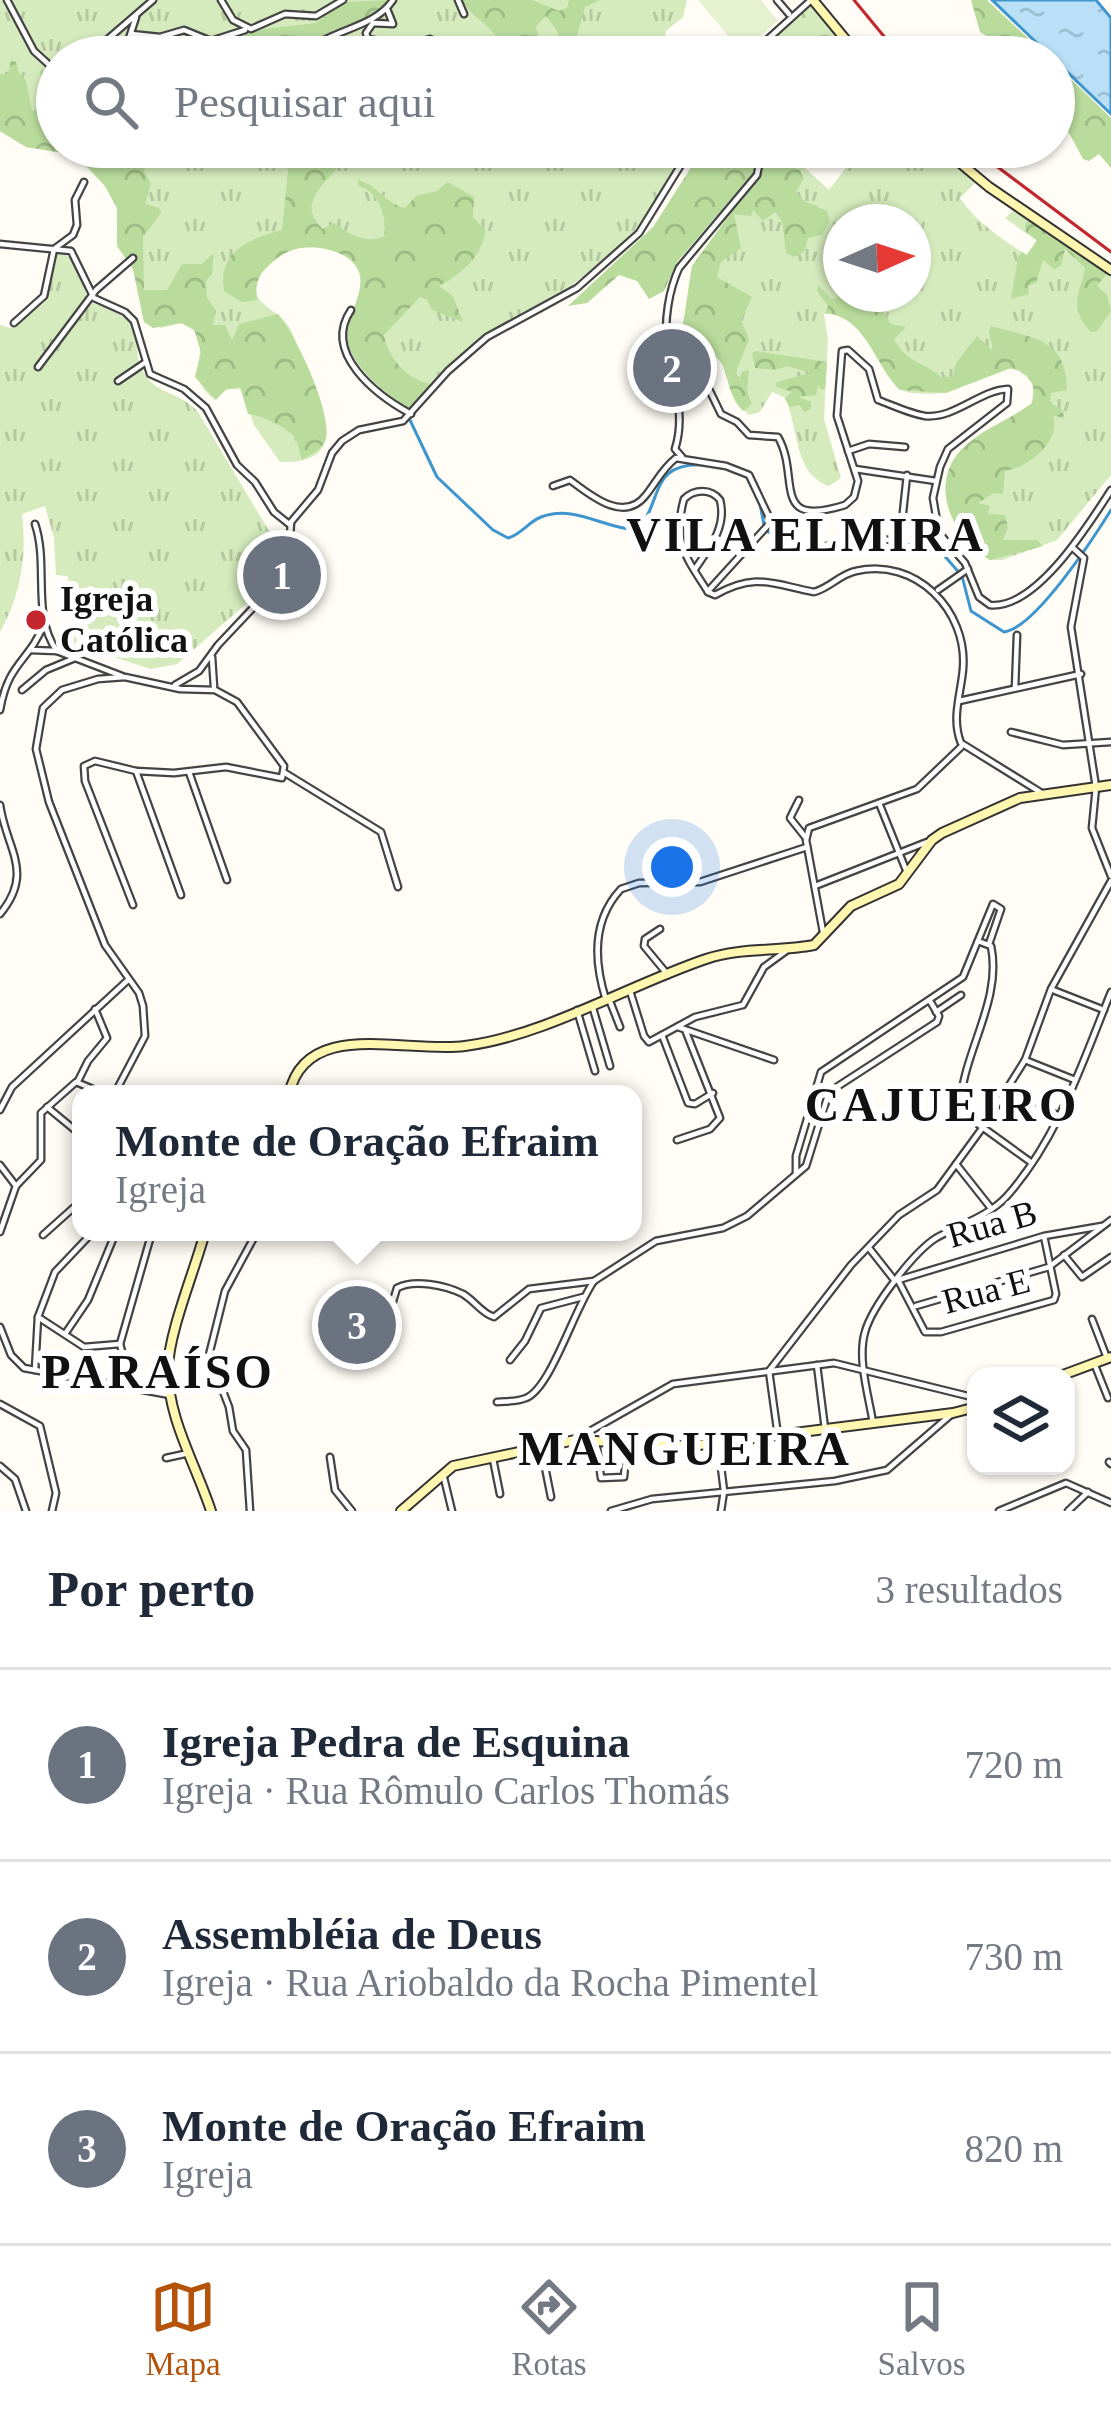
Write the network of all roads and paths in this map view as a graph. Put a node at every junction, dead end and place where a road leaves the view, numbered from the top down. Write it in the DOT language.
graph roads {
  1 [pos="7,0"];
  2 [pos="153,0"];
  3 [pos="221,0"];
  4 [pos="344,0"];
  5 [pos="393,0"];
  6 [pos="458,0"];
  7 [pos="777,0"];
  8 [pos="812,0"];
  9 [pos="387,9"];
  10 [pos="136,14"];
  11 [pos="464,14"];
  12 [pos="790,16"];
  13 [pos="248,28"];
  14 [pos="131,34"];
  15 [pos="110,36"];
  16 [pos="146,36"];
  17 [pos="166,36"];
  18 [pos="199,36"];
  19 [pos="225,36"];
  20 [pos="332,36"];
  21 [pos="367,36"];
  22 [pos="770,36"];
  23 [pos="842,36"];
  24 [pos="36,53"];
  25 [pos="678,168"];
  26 [pos="760,168"];
  27 [pos="966,168"];
  28 [pos="84,182"];
  29 [pos="0,244"];
  30 [pos="54,249"];
  31 [pos="133,258"];
  32 [pos="1111,270"];
  33 [pos="92,295"];
  34 [pos="351,310"];
  35 [pos="14,323"];
  36 [pos="669,356"];
  37 [pos="146,362"];
  38 [pos="38,367"];
  39 [pos="118,381"];
  40 [pos="411,414"];
  41 [pos="675,446"];
  42 [pos="904,448"];
  43 [pos="848,451"];
  44 [pos="683,457"];
  45 [pos="670,462"];
  46 [pos="855,469"];
  47 [pos="907,475"];
  48 [pos="936,481"];
  49 [pos="553,486"];
  50 [pos="1111,490"];
  51 [pos="770,523"];
  52 [pos="35,524"];
  53 [pos="290,525"];
  54 [pos="1073,548"];
  55 [pos="695,568"];
  56 [pos="968,569"];
  57 [pos="708,592"];
  58 [pos="936,592"];
  59 [pos="44,624"];
  60 [pos="1017,635"];
  61 [pos="30,650"];
  62 [pos="57,651"];
  63 [pos="214,652"];
  64 [pos="76,658"];
  65 [pos="202,667"];
  66 [pos="211,674"];
  67 [pos="1081,674"];
  68 [pos="194,675"];
  69 [pos="124,676"];
  70 [pos="172,686"];
  71 [pos="1015,688"];
  72 [pos="203,689"];
  73 [pos="22,690"];
  74 [pos="215,690"];
  75 [pos="959,701"];
  76 [pos="0,705"];
  77 [pos="1012,732"];
  78 [pos="1111,742"];
  79 [pos="1090,744"];
  80 [pos="962,745"];
  81 [pos="136,771"];
  82 [pos="189,772"];
  83 [pos="286,773"];
  84 [pos="1111,785"];
  85 [pos="1096,788"];
  86 [pos="1044,794"];
  87 [pos="799,800"];
  88 [pos="879,803"];
  89 [pos="0,805"];
  90 [pos="2,826"];
  91 [pos="806,838"];
  92 [pos="932,840"];
  93 [pos="807,847"];
  94 [pos="898,854"];
  95 [pos="907,874"];
  96 [pos="1110,876"];
  97 [pos="227,880"];
  98 [pos="398,886"];
  99 [pos="815,886"];
  100 [pos="181,895"];
  101 [pos="134,905"];
  102 [pos="0,914"];
  103 [pos="660,929"];
  104 [pos="824,938"];
  105 [pos="978,940"];
  106 [pos="988,944"];
  107 [pos="790,948"];
  108 [pos="668,975"];
  109 [pos="128,980"];
  110 [pos="1051,989"];
  111 [pos="630,991"];
  112 [pos="1111,992"];
  113 [pos="961,995"];
  114 [pos="608,999"];
  115 [pos="930,1001"];
  116 [pos="592,1005"];
  117 [pos="95,1009"];
  118 [pos="577,1010"];
  119 [pos="1104,1010"];
  120 [pos="936,1012"];
  121 [pos="620,1027"];
  122 [pos="678,1027"];
  123 [pos="686,1032"];
  124 [pos="662,1035"];
  125 [pos="774,1060"];
  126 [pos="1025,1060"];
  127 [pos="610,1066"];
  128 [pos="595,1071"];
  129 [pos="818,1078"];
  130 [pos="1075,1080"];
  131 [pos="78,1082"];
  132 [pos="74,1085"];
  133 [pos="85,1085"];
  134 [pos="119,1085"];
  135 [pos="292,1085"];
  136 [pos="1011,1085"];
  137 [pos="72,1087"];
  138 [pos="829,1092"];
  139 [pos="713,1093"];
  140 [pos="46,1107"];
  141 [pos="0,1110"];
  142 [pos="1058,1116"];
  143 [pos="72,1126"];
  144 [pos="983,1127"];
  145 [pos="677,1140"];
  146 [pos="1032,1163"];
  147 [pos="956,1164"];
  148 [pos="0,1165"];
  149 [pos="796,1174"];
  150 [pos="16,1186"];
  151 [pos="992,1208"];
  152 [pos="72,1209"];
  153 [pos="1111,1220"];
  154 [pos="1102,1226"];
  155 [pos="0,1232"];
  156 [pos="44,1235"];
  157 [pos="1044,1236"];
  158 [pos="84,1241"];
  159 [pos="112,1241"];
  160 [pos="149,1241"];
  161 [pos="202,1241"];
  162 [pos="251,1241"];
  163 [pos="869,1248"];
  164 [pos="1064,1255"];
  165 [pos="1111,1257"];
  166 [pos="1049,1267"];
  167 [pos="594,1281"];
  168 [pos="897,1281"];
  169 [pos="583,1297"];
  170 [pos="914,1306"];
  171 [pos="38,1317"];
  172 [pos="1091,1318"];
  173 [pos="0,1327"];
  174 [pos="351,1329"];
  175 [pos="64,1335"];
  176 [pos="120,1344"];
  177 [pos="1109,1358"];
  178 [pos="510,1360"];
  179 [pos="1094,1364"];
  180 [pos="817,1365"];
  181 [pos="866,1369"];
  182 [pos="35,1370"];
  183 [pos="769,1370"];
  184 [pos="1075,1371"];
  185 [pos="131,1386"];
  186 [pos="171,1395"];
  187 [pos="1108,1398"];
  188 [pos="967,1399"];
  189 [pos="496,1402"];
  190 [pos="0,1404"];
  191 [pos="967,1406"];
  192 [pos="953,1413"];
  193 [pos="873,1424"];
  194 [pos="830,1429"];
  195 [pos="778,1436"];
  196 [pos="575,1440"];
  197 [pos="596,1441"];
  198 [pos="718,1443"];
  199 [pos="541,1447"];
  200 [pos="189,1453"];
  201 [pos="837,1453"];
  202 [pos="492,1456"];
  203 [pos="330,1457"];
  204 [pos="166,1458"];
  205 [pos="0,1466"];
  206 [pos="625,1466"];
  207 [pos="443,1472"];
  208 [pos="724,1491"];
  209 [pos="1088,1492"];
  210 [pos="500,1494"];
  211 [pos="550,1497"];
  212 [pos="1111,1503"];
  213 [pos="413,1506"];
  214 [pos="26,1511"];
  215 [pos="52,1511"];
  216 [pos="211,1511"];
  217 [pos="250,1511"];
  218 [pos="352,1511"];
  219 [pos="401,1511"];
  220 [pos="452,1511"];
  221 [pos="611,1511"];
  222 [pos="721,1511"];
  223 [pos="999,1511"];
  224 [pos="1068,1511"];
  1 -- 24 [label="street"];
  2 -- 10 [label="street"];
  3 -- 13 [label="street"];
  4 -- 13 [label="street"];
  5 -- 9 [label="street"];
  6 -- 11 [label="street"];
  7 -- 12 [label="street"];
  8 -- 12 [label="street"];
  8 -- 23 [label="street"];
  9 -- 20 [label="street"];
  9 -- 21 [label="street"];
  10 -- 14 [label="street"];
  10 -- 15 [label="street"];
  12 -- 22 [label="street"];
  13 -- 19 [label="street"];
  14 -- 16 [label="street"];
  17 -- 18 [label="street"];
  25 -- 40 [label="street"];
  26 -- 36 [label="street"];
  27 -- 32 [label="street"];
  28 -- 30 [label="street"];
  29 -- 30 [label="street"];
  30 -- 33 [label="street"];
  30 -- 35 [label="street"];
  31 -- 33 [label="street"];
  33 -- 37 [label="street"];
  33 -- 38 [label="street"];
  34 -- 40 [label="street"];
  36 -- 41 [label="street"];
  36 -- 46 [label="street"];
  37 -- 39 [label="street"];
  37 -- 53 [label="street"];
  40 -- 53 [label="street"];
  41 -- 44 [label="street"];
  41 -- 45 [label="street"];
  42 -- 43 [label="street"];
  43 -- 46 [label="street"];
  43 -- 48 [label="street"];
  44 -- 45 [label="street"];
  44 -- 51 [label="street"];
  45 -- 49 [label="street"];
  46 -- 47 [label="street"];
  47 -- 48 [label="street"];
  47 -- 51 [label="street"];
  48 -- 56 [label="street"];
  50 -- 54 [label="street"];
  51 -- 57 [label="street"];
  52 -- 59 [label="street"];
  53 -- 63 [label="street"];
  54 -- 56 [label="street"];
  54 -- 67 [label="street"];
  55 -- 55 [label="street"];
  55 -- 57 [label="street"];
  56 -- 58 [label="street"];
  57 -- 58 [label="street"];
  58 -- 75 [label="street"];
  59 -- 61 [label="street"];
  59 -- 62 [label="street"];
  60 -- 71 [label="street"];
  61 -- 62 [label="street"];
  61 -- 76 [label="street"];
  62 -- 64 [label="street"];
  63 -- 65 [label="street"];
  63 -- 66 [label="street"];
  64 -- 69 [label="street"];
  64 -- 73 [label="street"];
  65 -- 66 [label="street"];
  65 -- 68 [label="street"];
  66 -- 74 [label="street"];
  67 -- 71 [label="street"];
  67 -- 79 [label="street"];
  68 -- 70 [label="street"];
  68 -- 72 [label="street"];
  69 -- 70 [label="street"];
  69 -- 109 [label="street"];
  70 -- 72 [label="street"];
  71 -- 75 [label="street"];
  72 -- 74 [label="street"];
  74 -- 83 [label="street"];
  75 -- 80 [label="street"];
  77 -- 79 [label="street"];
  78 -- 79 [label="street"];
  79 -- 85 [label="street"];
  80 -- 86 [label="street"];
  80 -- 88 [label="street"];
  81 -- 82 [label="street"];
  81 -- 100 [label="street"];
  81 -- 101 [label="street"];
  82 -- 83 [label="street"];
  82 -- 97 [label="street"];
  83 -- 98 [label="street"];
  84 -- 85 [label="street"];
  85 -- 86 [label="street"];
  85 -- 96 [label="street"];
  86 -- 92 [label="street"];
  87 -- 91 [label="street"];
  88 -- 91 [label="street"];
  88 -- 94 [label="street"];
  89 -- 90 [label="street"];
  90 -- 102 [label="street"];
  91 -- 93 [label="street"];
  92 -- 94 [label="street"];
  92 -- 95 [label="street"];
  93 -- 99 [label="street"];
  93 -- 114 [label="street"];
  94 -- 95 [label="street"];
  94 -- 99 [label="street"];
  95 -- 104 [label="street"];
  96 -- 110 [label="street"];
  99 -- 104 [label="street"];
  103 -- 108 [label="street"];
  104 -- 107 [label="street"];
  105 -- 106 [label="street"];
  105 -- 106 [label="street"];
  105 -- 115 [label="street"];
  106 -- 144 [label="street"];
  107 -- 108 [label="street"];
  107 -- 122 [label="street"];
  108 -- 111 [label="street"];
  109 -- 117 [label="street"];
  109 -- 134 [label="street"];
  110 -- 119 [label="street"];
  110 -- 126 [label="street"];
  111 -- 114 [label="street"];
  111 -- 124 [label="street"];
  112 -- 119 [label="street"];
  113 -- 120 [label="street"];
  114 -- 116 [label="street"];
  114 -- 121 [label="street"];
  115 -- 120 [label="street"];
  115 -- 129 [label="street"];
  116 -- 118 [label="street"];
  116 -- 127 [label="street"];
  117 -- 131 [label="street"];
  117 -- 141 [label="street"];
  118 -- 128 [label="street"];
  118 -- 135 [label="street"];
  119 -- 130 [label="street"];
  120 -- 138 [label="street"];
  122 -- 123 [label="street"];
  122 -- 124 [label="street"];
  123 -- 125 [label="street"];
  123 -- 139 [label="street"];
  124 -- 139 [label="street"];
  126 -- 130 [label="street"];
  126 -- 136 [label="street"];
  129 -- 138 [label="street"];
  129 -- 149 [label="street"];
  130 -- 142 [label="street"];
  131 -- 132 [label="street"];
  131 -- 133 [label="street"];
  136 -- 142 [label="street"];
  136 -- 144 [label="street"];
  137 -- 140 [label="street"];
  138 -- 149 [label="street"];
  139 -- 145 [label="street"];
  140 -- 143 [label="street"];
  140 -- 150 [label="street"];
  142 -- 146 [label="street"];
  144 -- 146 [label="street"];
  144 -- 147 [label="street"];
  146 -- 151 [label="street"];
  147 -- 151 [label="street"];
  147 -- 163 [label="street"];
  148 -- 150 [label="street"];
  149 -- 167 [label="street"];
  150 -- 155 [label="street"];
  151 -- 168 [label="street"];
  152 -- 156 [label="street"];
  153 -- 154 [label="street"];
  154 -- 157 [label="street, Rua B"];
  154 -- 164 [label="street"];
  157 -- 166 [label="street, Rua E"];
  157 -- 168 [label="street, Rua B"];
  158 -- 171 [label="street"];
  159 -- 175 [label="street"];
  160 -- 176 [label="street"];
  161 -- 186 [label="street"];
  162 -- 217 [label="street"];
  163 -- 168 [label="street, Rua E"];
  163 -- 183 [label="street"];
  164 -- 165 [label="street"];
  164 -- 166 [label="street"];
  166 -- 170 [label="street"];
  166 -- 170 [label="street, Rua E"];
  167 -- 169 [label="street"];
  167 -- 174 [label="street"];
  168 -- 170 [label="street, Rua E"];
  168 -- 181 [label="street"];
  169 -- 178 [label="street"];
  169 -- 189 [label="street"];
  171 -- 175 [label="street"];
  171 -- 182 [label="street"];
  172 -- 177 [label="street"];
  173 -- 182 [label="street"];
  175 -- 176 [label="street"];
  176 -- 185 [label="street"];
  177 -- 179 [label="street"];
  179 -- 184 [label="street"];
  179 -- 187 [label="street"];
  180 -- 181 [label="street"];
  180 -- 183 [label="street"];
  180 -- 194 [label="street"];
  181 -- 188 [label="street"];
  181 -- 193 [label="street"];
  182 -- 185 [label="street"];
  183 -- 195 [label="street"];
  183 -- 196 [label="street"];
  185 -- 186 [label="street"];
  186 -- 200 [label="street"];
  190 -- 215 [label="street"];
  191 -- 192 [label="street"];
  192 -- 193 [label="street"];
  192 -- 208 [label="street"];
  193 -- 194 [label="street"];
  194 -- 195 [label="street"];
  194 -- 201 [label="street"];
  195 -- 198 [label="street"];
  196 -- 197 [label="street"];
  196 -- 199 [label="street"];
  197 -- 198 [label="street"];
  197 -- 206 [label="street"];
  198 -- 208 [label="street"];
  199 -- 202 [label="street"];
  199 -- 211 [label="street"];
  200 -- 204 [label="street"];
  200 -- 216 [label="street"];
  202 -- 207 [label="street"];
  202 -- 210 [label="street"];
  203 -- 218 [label="street"];
  205 -- 214 [label="street"];
  207 -- 213 [label="street"];
  207 -- 220 [label="street"];
  208 -- 221 [label="street"];
  208 -- 222 [label="street"];
  209 -- 212 [label="street"];
  209 -- 223 [label="street"];
  209 -- 224 [label="street"];
  213 -- 219 [label="street"];
}
